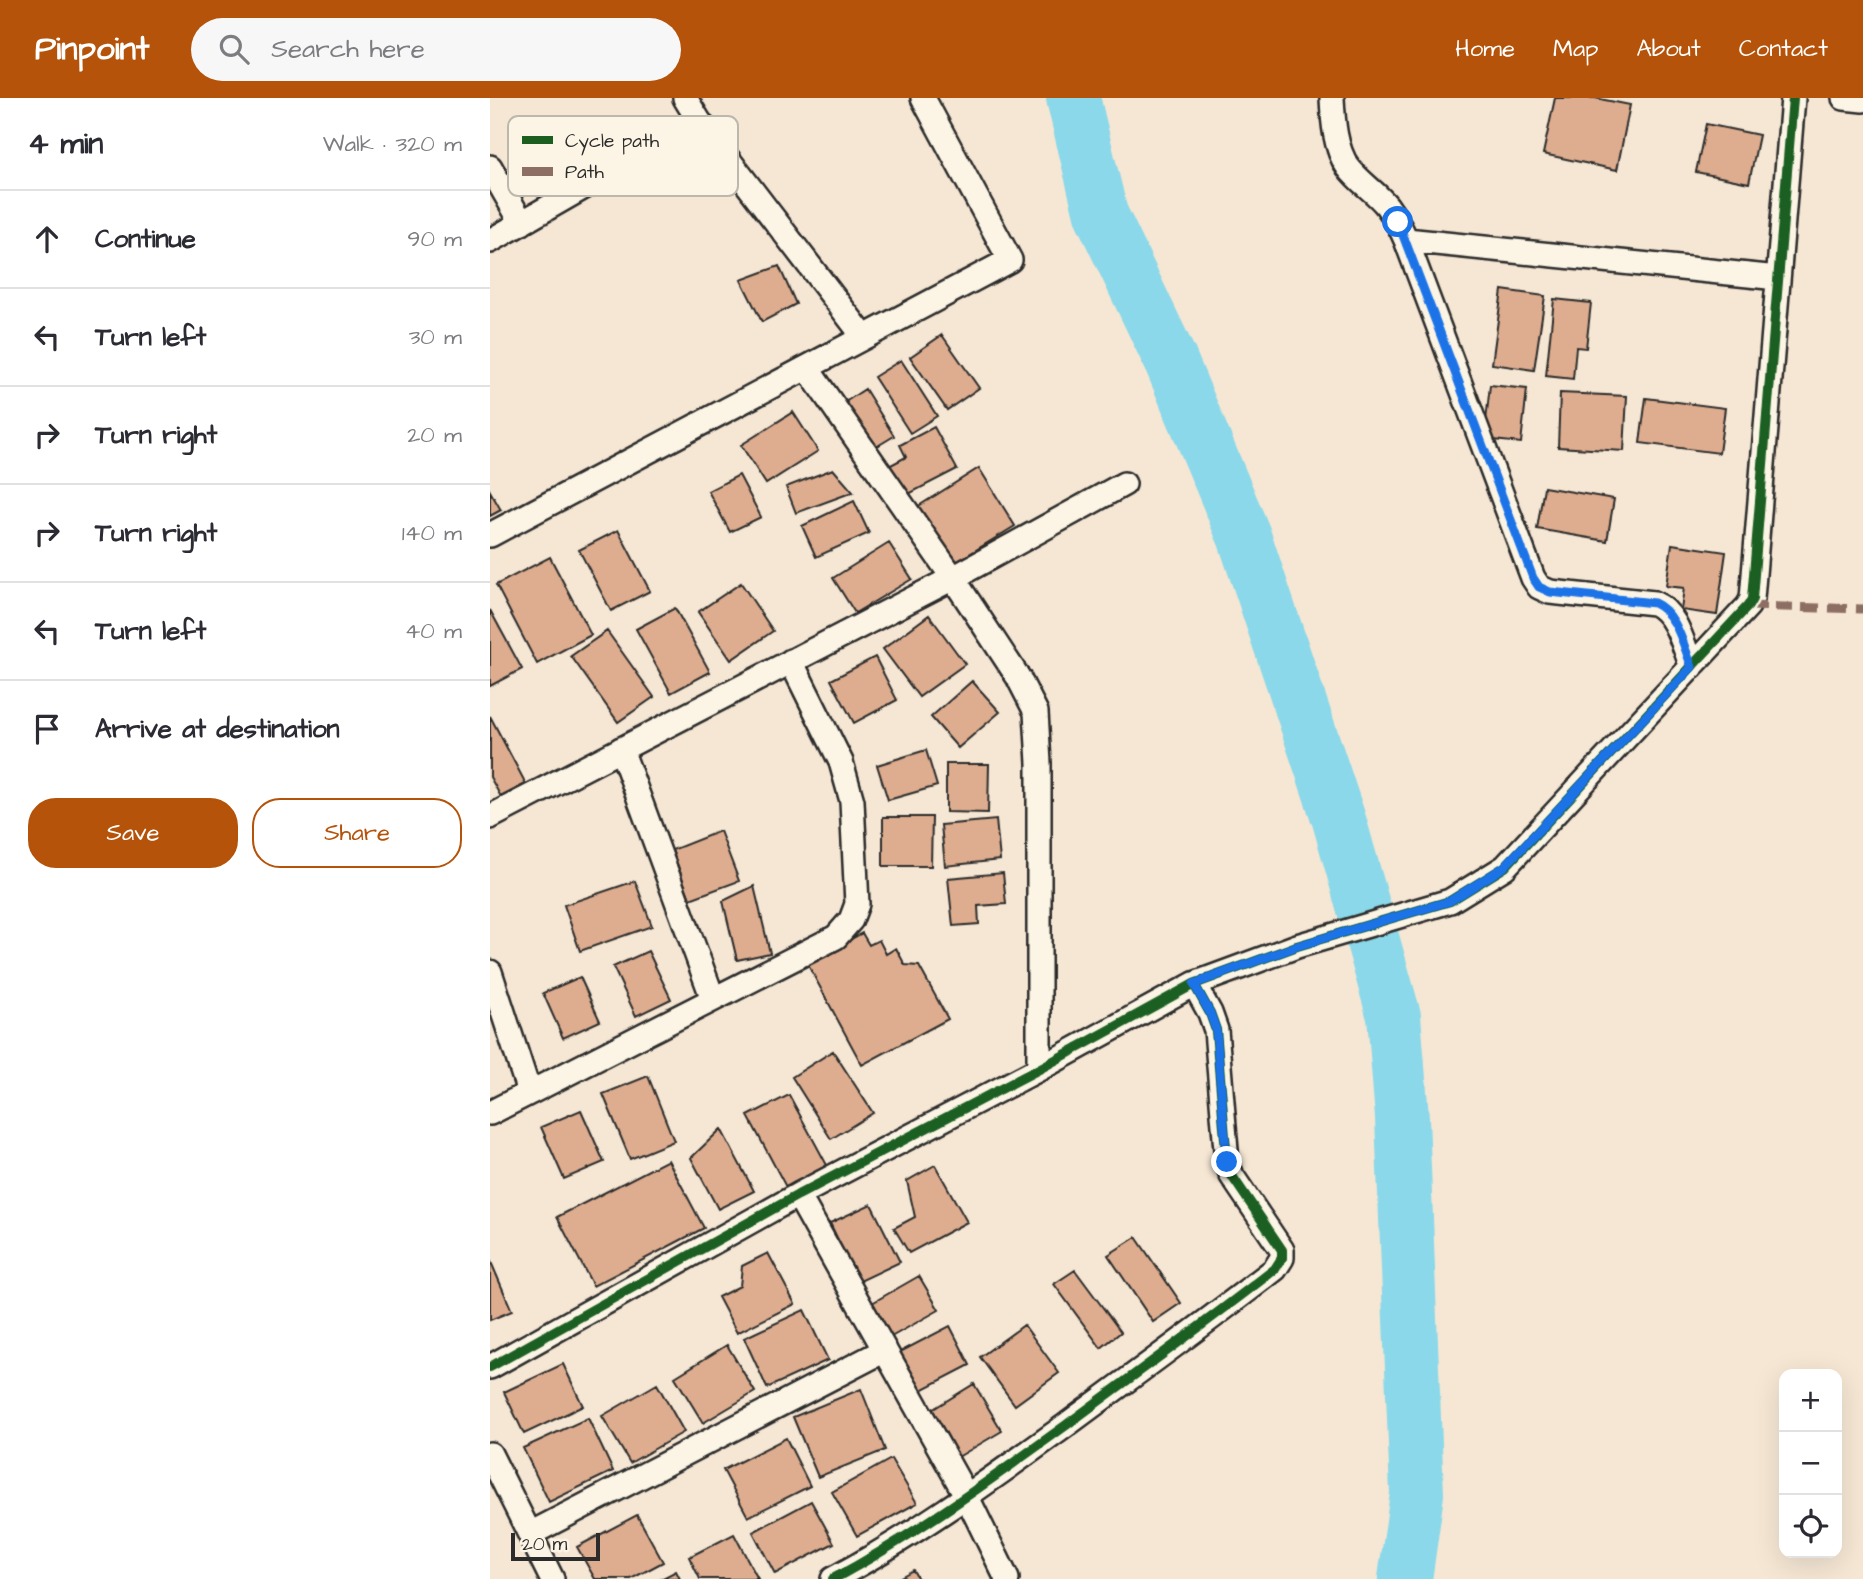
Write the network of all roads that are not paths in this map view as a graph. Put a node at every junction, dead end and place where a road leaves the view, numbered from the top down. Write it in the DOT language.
graph roads {
  1 [pos="685,98"];
  2 [pos="923,98"];
  3 [pos="1332,98"];
  4 [pos="1793,98"];
  5 [pos="1844,98"];
  6 [pos="1863,100"];
  7 [pos="696,116"];
  8 [pos="490,167"];
  9 [pos="738,172"];
  10 [pos="569,196"];
  11 [pos="522,223"];
  12 [pos="1406,240"];
  13 [pos="490,241"];
  14 [pos="1778,278"];
  15 [pos="864,337"];
  16 [pos="807,368"];
  17 [pos="1124,484"];
  18 [pos="490,535"];
  19 [pos="953,578"];
  20 [pos="791,662"];
  21 [pos="1692,667"];
  22 [pos="621,749"];
  23 [pos="490,817"];
  24 [pos="490,972"];
  25 [pos="1194,984"];
  26 [pos="713,999"];
  27 [pos="1039,1069"];
  28 [pos="529,1093"];
  29 [pos="490,1113"];
  30 [pos="797,1195"];
  31 [pos="885,1350"];
  32 [pos="490,1367"];
  33 [pos="490,1454"];
  34 [pos="967,1497"];
  35 [pos="530,1534"];
  36 [pos="552,1579"];
  37 [pos="833,1579"];
  38 [pos="1007,1579"];
  1 -- 7 [label="street"];
  2 -- 15 [label="street"];
  3 -- 12 [label="street"];
  4 -- 14 [label="street"];
  5 -- 6 [label="street"];
  8 -- 11 [label="street"];
  9 -- 15 [label="street"];
  10 -- 11 [label="street"];
  11 -- 13 [label="street"];
  12 -- 14 [label="street"];
  12 -- 21 [label="street"];
  14 -- 21 [label="street"];
  15 -- 16 [label="street"];
  16 -- 18 [label="street"];
  16 -- 19 [label="street"];
  17 -- 19 [label="street"];
  19 -- 20 [label="street"];
  19 -- 27 [label="street"];
  20 -- 22 [label="street"];
  20 -- 26 [label="street"];
  21 -- 25 [label="street"];
  22 -- 23 [label="street"];
  22 -- 26 [label="street"];
  24 -- 28 [label="street"];
  25 -- 27 [label="street"];
  25 -- 34 [label="street"];
  26 -- 28 [label="street"];
  27 -- 30 [label="street"];
  28 -- 29 [label="street"];
  30 -- 31 [label="street"];
  30 -- 32 [label="street"];
  31 -- 34 [label="street"];
  31 -- 35 [label="street"];
  33 -- 35 [label="street"];
  34 -- 37 [label="street"];
  34 -- 38 [label="street"];
  35 -- 36 [label="street"];
}
